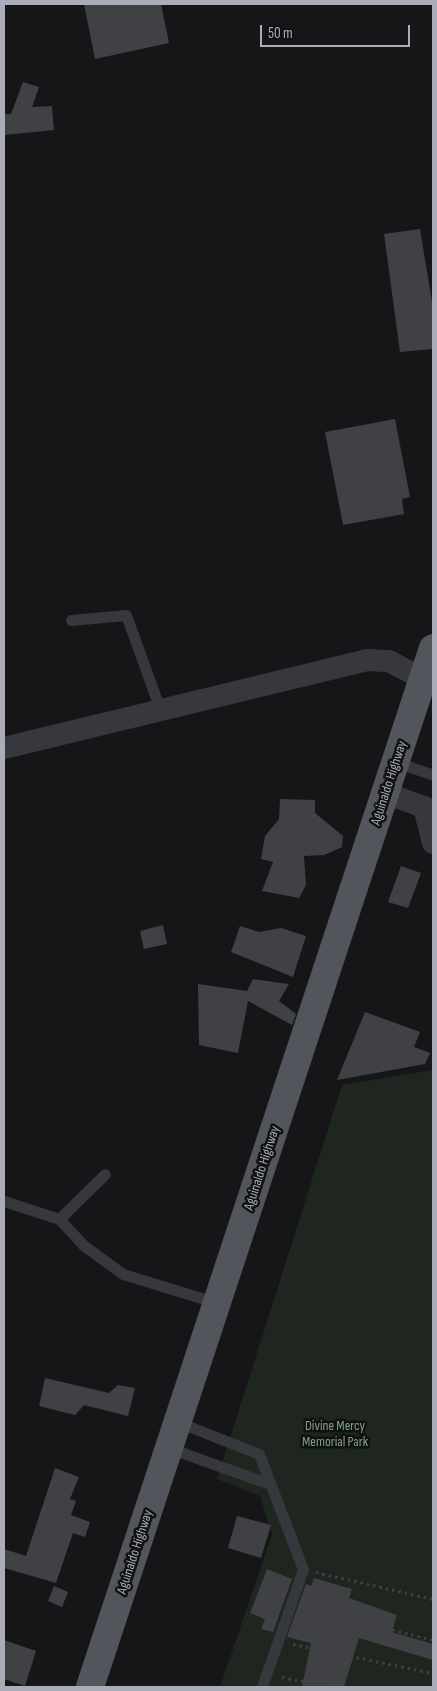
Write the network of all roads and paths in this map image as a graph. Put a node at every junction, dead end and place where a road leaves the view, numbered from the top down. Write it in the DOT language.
graph roads {
  1 [pos="72,620"];
  2 [pos="433,648"];
  3 [pos="428,680"];
  4 [pos="160,709"];
  5 [pos="4,748"];
  6 [pos="396,762"];
  7 [pos="433,775"];
  8 [pos="386,793"];
  9 [pos="433,843"];
  10 [pos="105,1174"];
  11 [pos="4,1201"];
  12 [pos="58,1219"];
  13 [pos="217,1303"];
  14 [pos="178,1422"];
  15 [pos="169,1448"];
  16 [pos="270,1484"];
  17 [pos="304,1570"];
  18 [pos="433,1599"];
  19 [pos="291,1604"];
  20 [pos="433,1640"];
  21 [pos="278,1641"];
  22 [pos="433,1673"];
  23 [pos="266,1674"];
  24 [pos="90,1687"];
  25 [pos="262,1687"];
  26 [pos="333,1687"];
  1 -- 4 [label="lane"];
  2 -- 3 [label="main road, Aguinaldo Highway"];
  3 -- 4 [label="street"];
  3 -- 6 [label="main road, Aguinaldo Highway"];
  4 -- 5 [label="street"];
  6 -- 7 [label="lane"];
  6 -- 8 [label="main road, Aguinaldo Highway"];
  8 -- 9 [label="street"];
  8 -- 13 [label="main road, Aguinaldo Highway"];
  10 -- 12 [label="lane"];
  11 -- 12 [label="lane"];
  12 -- 13 [label="lane"];
  13 -- 14 [label="main road, Aguinaldo Highway"];
  14 -- 15 [label="main road, Aguinaldo Highway"];
  14 -- 16 [label="lane"];
  15 -- 16 [label="lane"];
  15 -- 24 [label="main road, Aguinaldo Highway"];
  16 -- 17 [label="lane"];
  17 -- 18 [label="path"];
  17 -- 19 [label="lane"];
  19 -- 20 [label="path"];
  19 -- 21 [label="lane"];
  21 -- 22 [label="path"];
  21 -- 23 [label="lane"];
  23 -- 25 [label="lane"];
  23 -- 26 [label="path"];
}
